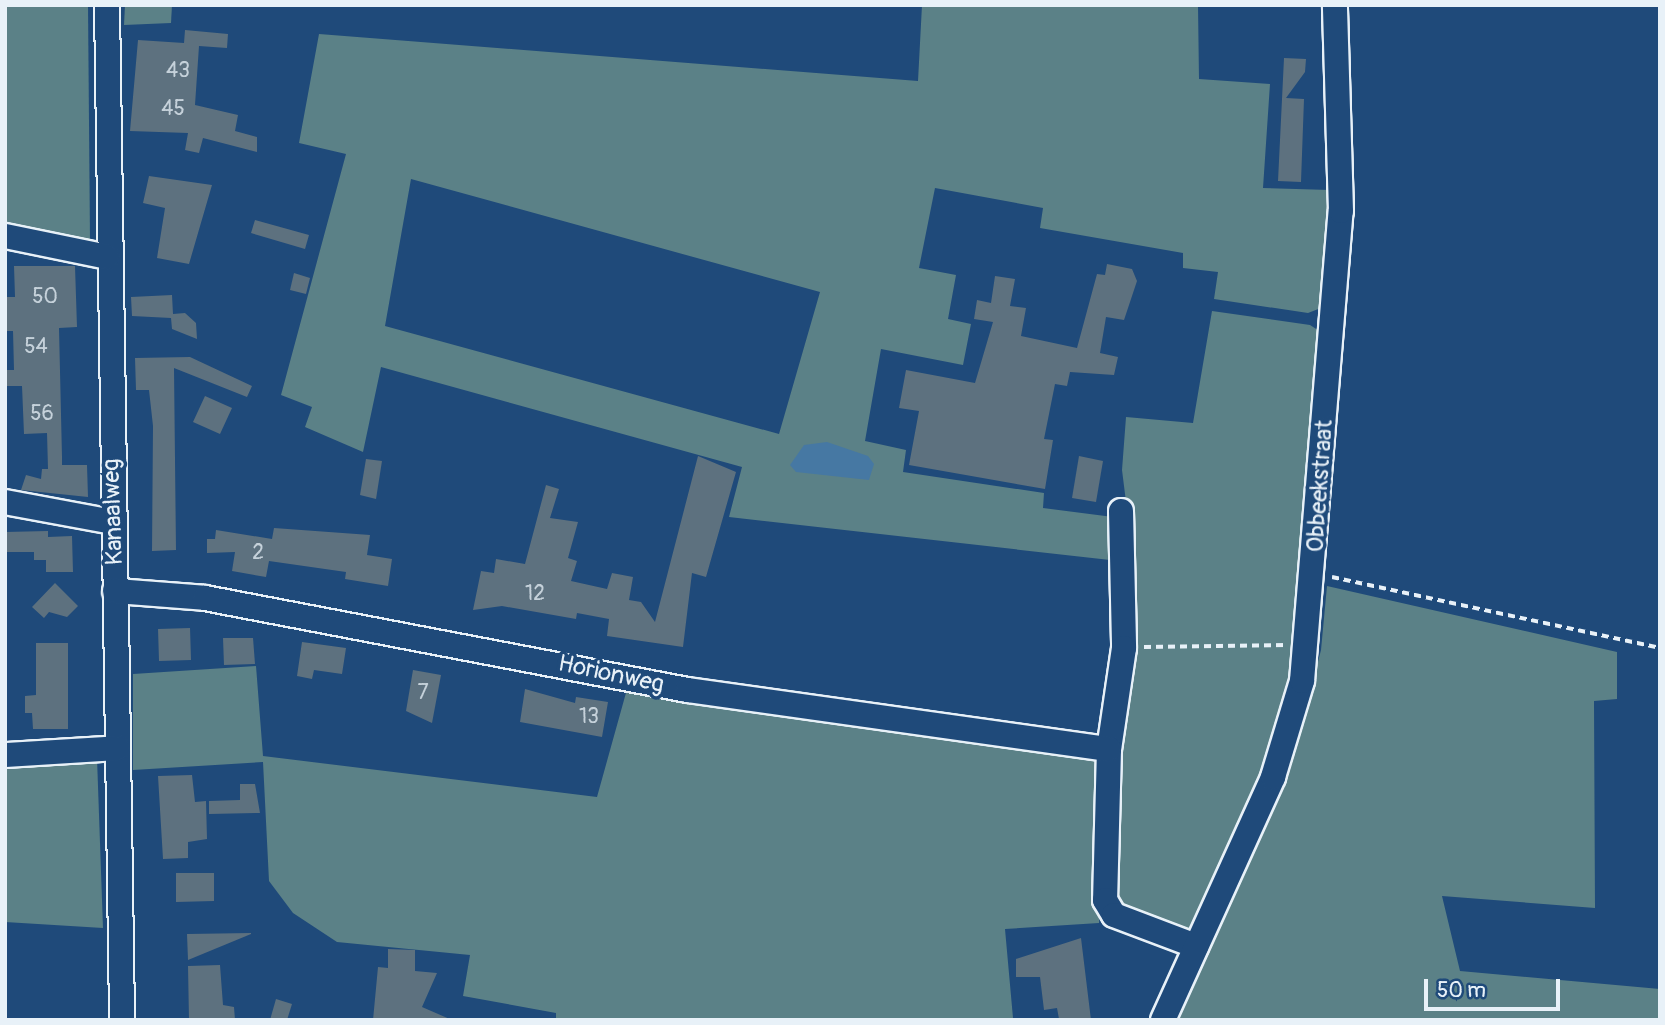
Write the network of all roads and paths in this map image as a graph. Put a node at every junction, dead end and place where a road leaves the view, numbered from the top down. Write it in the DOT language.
graph roads {
  1 [pos="107,5"];
  2 [pos="1335,5"];
  3 [pos="5,236"];
  4 [pos="107,257"];
  5 [pos="5,502"];
  6 [pos="1121,511"];
  7 [pos="113,522"];
  8 [pos="1313,573"];
  9 [pos="115,592"];
  10 [pos="1306,645"];
  11 [pos="1124,648"];
  12 [pos="1660,648"];
  13 [pos="118,748"];
  14 [pos="1109,749"];
  15 [pos="5,755"];
  16 [pos="1196,946"];
  17 [pos="122,1020"];
  18 [pos="1163,1020"];
  1 -- 4 [label="street, Kanaalweg"];
  2 -- 8 [label="street, Obbeekstraat"];
  3 -- 4 [label="street"];
  4 -- 7 [label="street, Kanaalweg"];
  5 -- 7 [label="street"];
  6 -- 11 [label="street"];
  7 -- 9 [label="street, Kanaalweg"];
  8 -- 10 [label="street, Obbeekstraat"];
  8 -- 12 [label="path"];
  9 -- 13 [label="street, Kanaalweg"];
  9 -- 14 [label="street, Horionweg"];
  10 -- 11 [label="path"];
  10 -- 16 [label="street, Obbeekstraat"];
  11 -- 14 [label="street"];
  13 -- 15 [label="street"];
  13 -- 17 [label="street, Kanaalweg"];
  14 -- 16 [label="street"];
  16 -- 18 [label="street, Obbeekstraat"];
}
